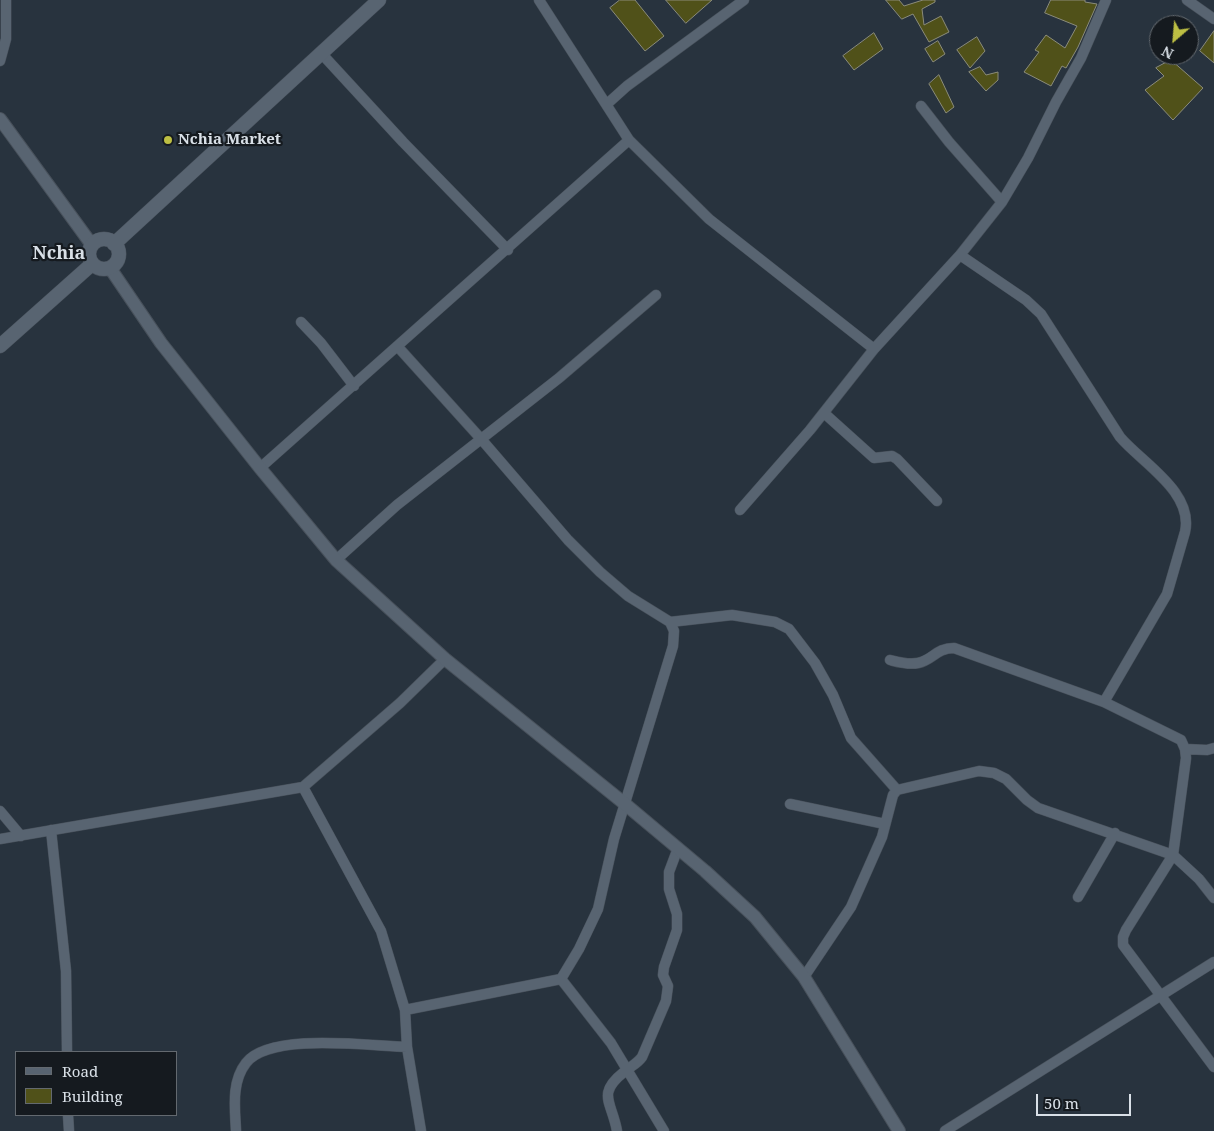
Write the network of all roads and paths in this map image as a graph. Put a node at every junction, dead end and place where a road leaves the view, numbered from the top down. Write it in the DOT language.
graph roads {
  1 [pos="6,0"];
  2 [pos="379,0"];
  3 [pos="539,0"];
  4 [pos="1106,0"];
  5 [pos="1187,0"];
  6 [pos="738,2"];
  7 [pos="1214,19"];
  8 [pos="322,53"];
  9 [pos="0,61"];
  10 [pos="607,104"];
  11 [pos="921,106"];
  12 [pos="0,119"];
  13 [pos="629,140"];
  14 [pos="1002,202"];
  15 [pos="114,244"];
  16 [pos="92,245"];
  17 [pos="508,250"];
  18 [pos="960,254"];
  19 [pos="92,264"];
  20 [pos="110,268"];
  21 [pos="656,295"];
  22 [pos="302,322"];
  23 [pos="0,346"];
  24 [pos="398,348"];
  25 [pos="874,349"];
  26 [pos="354,386"];
  27 [pos="824,414"];
  28 [pos="482,440"];
  29 [pos="260,468"];
  30 [pos="937,501"];
  31 [pos="740,510"];
  32 [pos="336,560"];
  33 [pos="670,622"];
  34 [pos="445,659"];
  35 [pos="890,660"];
  36 [pos="1104,702"];
  37 [pos="1214,748"];
  38 [pos="1185,749"];
  39 [pos="303,787"];
  40 [pos="897,790"];
  41 [pos="625,804"];
  42 [pos="790,804"];
  43 [pos="0,811"];
  44 [pos="885,824"];
  45 [pos="51,830"];
  46 [pos="1115,833"];
  47 [pos="21,836"];
  48 [pos="0,839"];
  49 [pos="678,848"];
  50 [pos="1173,855"];
  51 [pos="1078,897"];
  52 [pos="1214,898"];
  53 [pos="1214,962"];
  54 [pos="804,977"];
  55 [pos="561,979"];
  56 [pos="1161,996"];
  57 [pos="404,1010"];
  58 [pos="407,1047"];
  59 [pos="67,1051"];
  60 [pos="1214,1067"];
  61 [pos="628,1069"];
  62 [pos="68,1116"];
  63 [pos="69,1131"];
  64 [pos="236,1131"];
  65 [pos="421,1131"];
  66 [pos="617,1131"];
  67 [pos="664,1131"];
  68 [pos="899,1131"];
  69 [pos="945,1131"];
  1 -- 9 [label="street"];
  2 -- 8 [label="main road"];
  3 -- 10 [label="street"];
  4 -- 14 [label="street"];
  5 -- 7 [label="street"];
  6 -- 10 [label="street"];
  8 -- 15 [label="main road"];
  8 -- 17 [label="street"];
  10 -- 13 [label="street"];
  11 -- 14 [label="street"];
  12 -- 16 [label="street"];
  13 -- 17 [label="street"];
  13 -- 25 [label="street"];
  14 -- 18 [label="street"];
  15 -- 16 [label="main road"];
  15 -- 20 [label="main road"];
  16 -- 19 [label="main road"];
  17 -- 24 [label="street"];
  18 -- 25 [label="street"];
  18 -- 36 [label="street"];
  19 -- 20 [label="main road"];
  19 -- 23 [label="main road"];
  20 -- 29 [label="street"];
  21 -- 28 [label="street"];
  22 -- 26 [label="street"];
  24 -- 26 [label="street"];
  24 -- 28 [label="street"];
  25 -- 27 [label="street"];
  26 -- 29 [label="street"];
  27 -- 30 [label="street"];
  27 -- 31 [label="street"];
  28 -- 32 [label="street"];
  28 -- 33 [label="street"];
  29 -- 32 [label="street"];
  32 -- 34 [label="street"];
  33 -- 40 [label="street"];
  33 -- 41 [label="street"];
  34 -- 39 [label="street"];
  34 -- 41 [label="street"];
  35 -- 36 [label="street"];
  36 -- 38 [label="street"];
  37 -- 38 [label="street"];
  38 -- 50 [label="street"];
  39 -- 45 [label="street"];
  39 -- 57 [label="street"];
  40 -- 44 [label="street"];
  40 -- 46 [label="street"];
  41 -- 49 [label="street"];
  41 -- 55 [label="street"];
  42 -- 44 [label="street"];
  43 -- 47 [label="street"];
  44 -- 54 [label="street"];
  45 -- 47 [label="street"];
  45 -- 59 [label="street"];
  46 -- 50 [label="street"];
  46 -- 51 [label="street"];
  47 -- 48 [label="street"];
  49 -- 54 [label="street"];
  49 -- 61 [label="street"];
  50 -- 52 [label="street"];
  50 -- 56 [label="street"];
  53 -- 56 [label="street"];
  54 -- 68 [label="street"];
  55 -- 57 [label="street"];
  55 -- 61 [label="street"];
  56 -- 60 [label="street"];
  56 -- 69 [label="street"];
  57 -- 58 [label="street"];
  58 -- 64 [label="street"];
  58 -- 65 [label="street"];
  61 -- 66 [label="street"];
  61 -- 67 [label="street"];
  62 -- 63 [label="street"];
}
